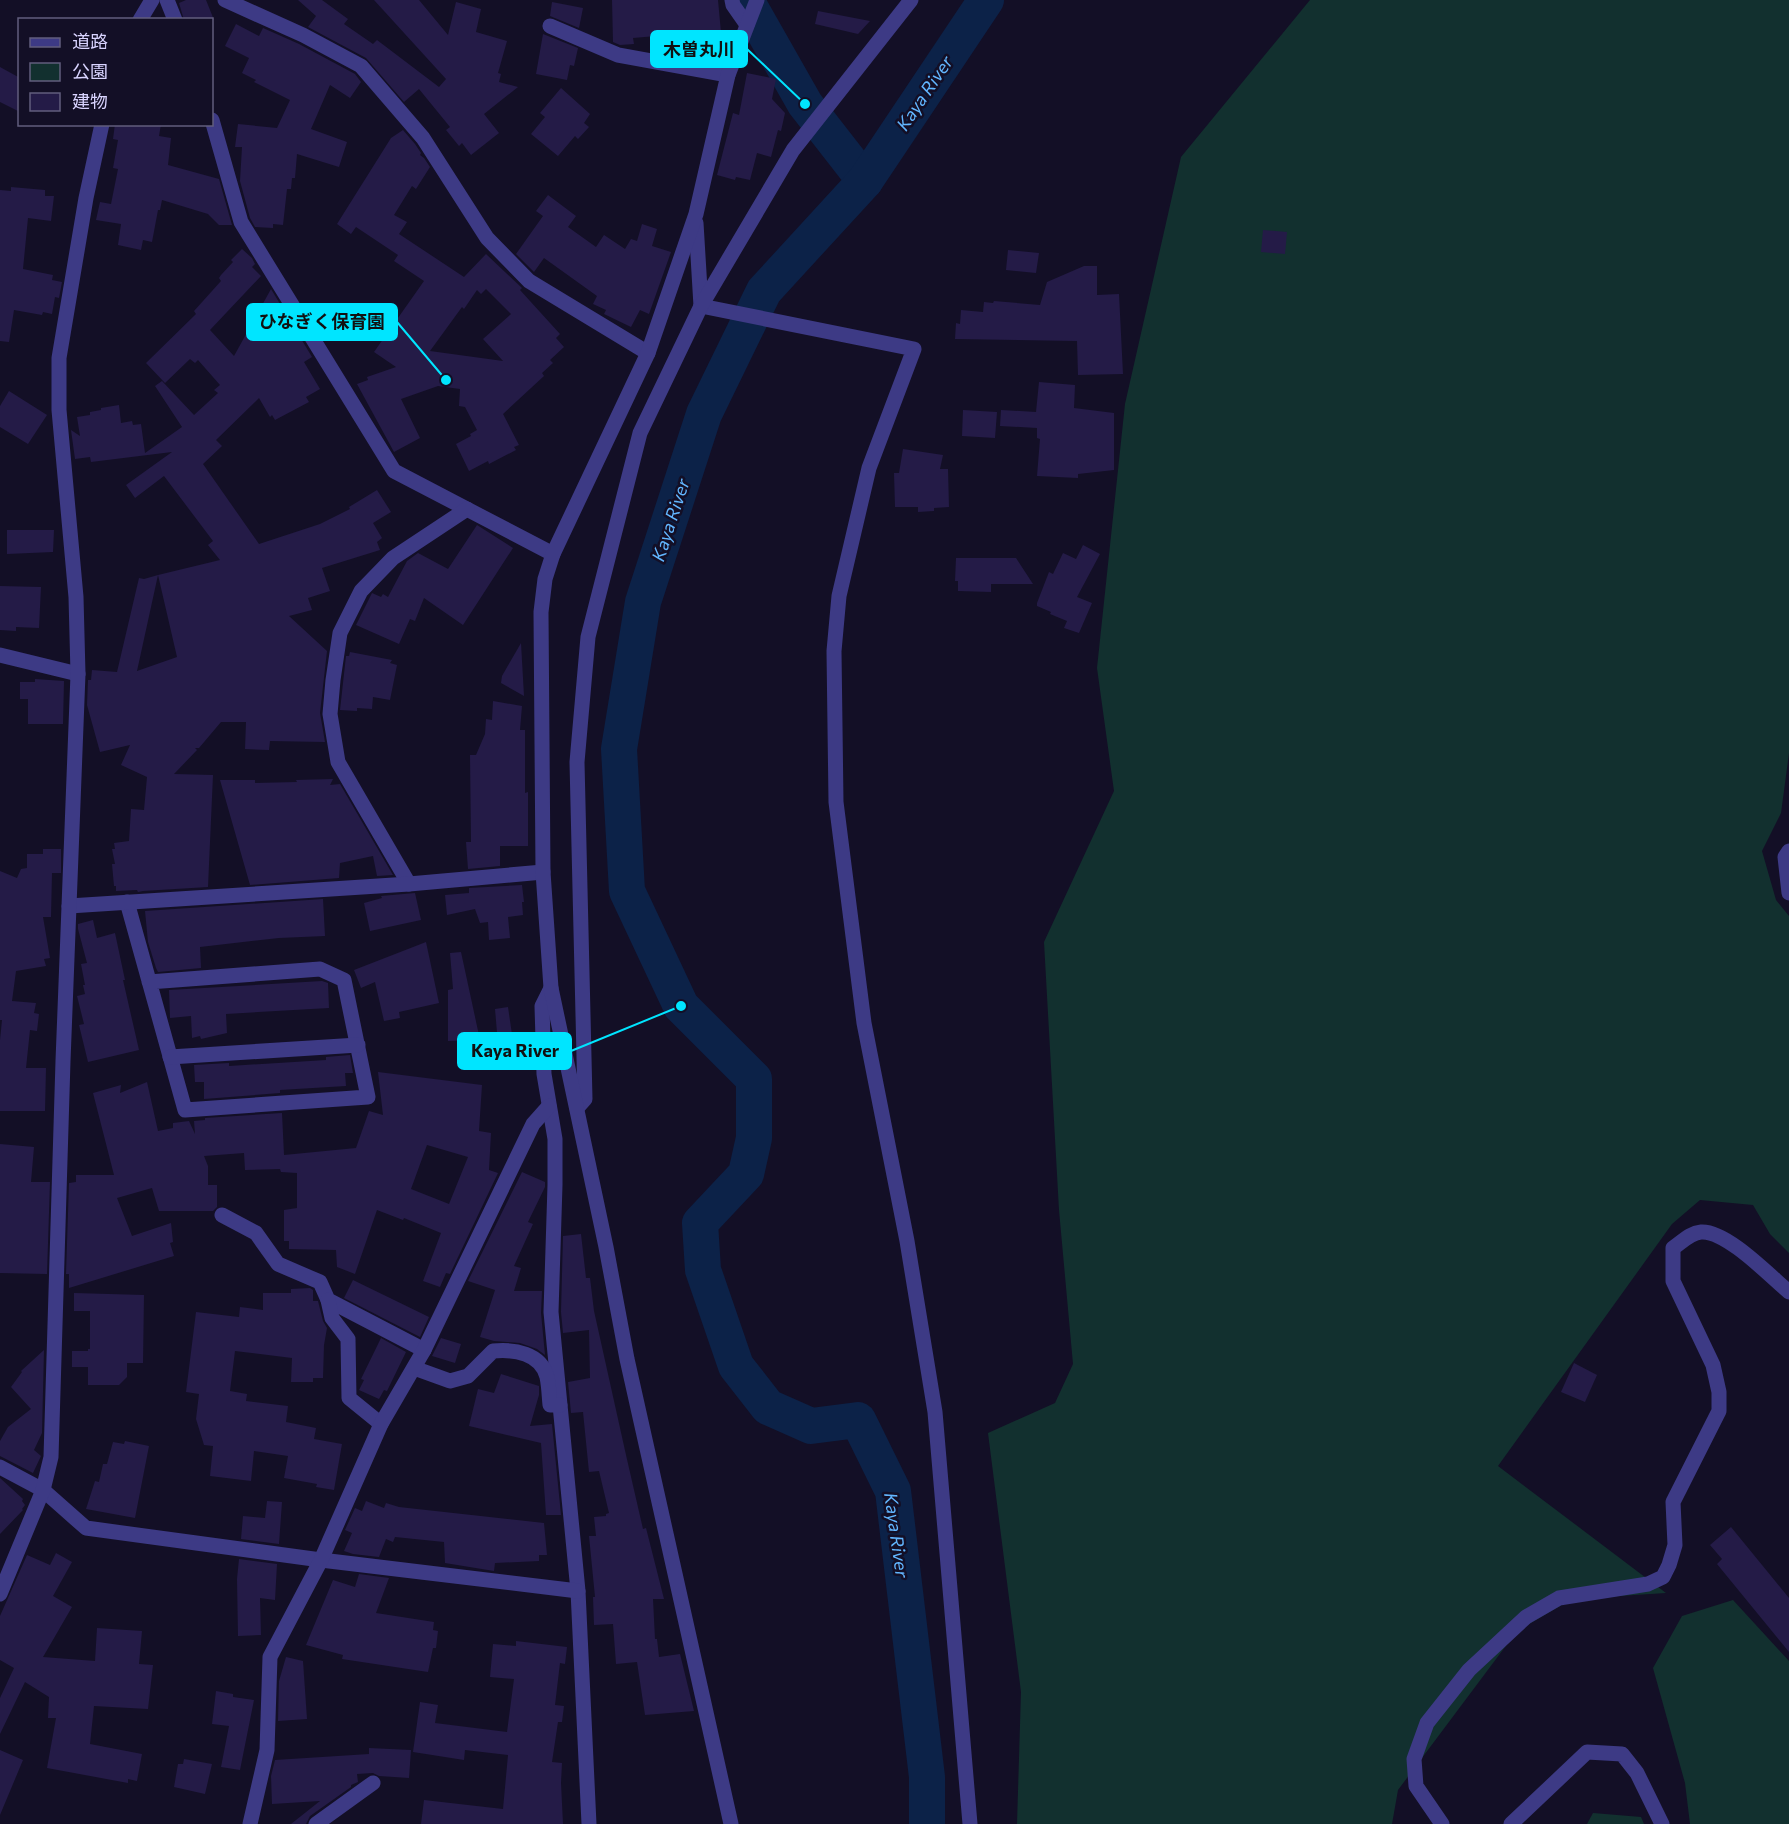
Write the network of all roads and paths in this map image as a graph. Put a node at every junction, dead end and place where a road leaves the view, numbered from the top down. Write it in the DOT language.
graph roads {
  1 [pos="152,0"];
  2 [pos="167,0"];
  3 [pos="225,0"];
  4 [pos="732,0"];
  5 [pos="757,0"];
  6 [pos="911,0"];
  7 [pos="141,18"];
  8 [pos="174,18"];
  9 [pos="747,25"];
  10 [pos="550,26"];
  11 [pos="728,75"];
  12 [pos="213,124"];
  13 [pos="102,126"];
  14 [pos="696,214"];
  15 [pos="701,306"];
  16 [pos="648,353"];
  17 [pos="467,509"];
  18 [pos="553,554"];
  19 [pos="0,655"];
  20 [pos="78,674"];
  21 [pos="1789,851"];
  22 [pos="543,872"];
  23 [pos="409,884"];
  24 [pos="1789,893"];
  25 [pos="126,902"];
  26 [pos="69,906"];
  27 [pos="149,982"];
  28 [pos="551,988"];
  29 [pos="358,1045"];
  30 [pos="170,1058"];
  31 [pos="549,1106"];
  32 [pos="576,1108"];
  33 [pos="222,1215"];
  34 [pos="1789,1292"];
  35 [pos="328,1300"];
  36 [pos="424,1350"];
  37 [pos="414,1368"];
  38 [pos="560,1406"];
  39 [pos="381,1424"];
  40 [pos="0,1467"];
  41 [pos="43,1490"];
  42 [pos="321,1560"];
  43 [pos="578,1591"];
  44 [pos="0,1594"];
  45 [pos="374,1783"];
  46 [pos="250,1824"];
  47 [pos="316,1824"];
  48 [pos="589,1824"];
  49 [pos="730,1824"];
  50 [pos="970,1824"];
  51 [pos="1443,1824"];
  52 [pos="1511,1824"];
  53 [pos="1662,1824"];
  1 -- 7 [label="street"];
  2 -- 8 [label="street"];
  3 -- 16 [label="street"];
  4 -- 9 [label="street"];
  5 -- 9 [label="street"];
  6 -- 15 [label="street"];
  9 -- 11 [label="street"];
  10 -- 11 [label="street"];
  11 -- 14 [label="street"];
  12 -- 17 [label="street"];
  13 -- 20 [label="street"];
  14 -- 15 [label="street"];
  14 -- 16 [label="street"];
  15 -- 32 [label="street"];
  15 -- 50 [label="street"];
  16 -- 18 [label="street"];
  17 -- 18 [label="street"];
  17 -- 23 [label="street"];
  18 -- 22 [label="street"];
  19 -- 20 [label="street"];
  20 -- 26 [label="street"];
  21 -- 24 [label="street"];
  22 -- 23 [label="street"];
  22 -- 28 [label="street"];
  23 -- 25 [label="street"];
  25 -- 26 [label="street"];
  25 -- 27 [label="street"];
  26 -- 41 [label="street"];
  27 -- 29 [label="street"];
  27 -- 30 [label="street"];
  28 -- 31 [label="street"];
  28 -- 32 [label="street"];
  29 -- 30 [label="street"];
  29 -- 30 [label="street"];
  31 -- 36 [label="street"];
  31 -- 38 [label="street"];
  32 -- 49 [label="street"];
  33 -- 35 [label="street"];
  34 -- 51 [label="street"];
  35 -- 36 [label="street"];
  35 -- 39 [label="street"];
  36 -- 37 [label="street"];
  37 -- 38 [label="street"];
  37 -- 39 [label="street"];
  38 -- 43 [label="street"];
  39 -- 42 [label="street"];
  40 -- 41 [label="street"];
  41 -- 42 [label="street"];
  41 -- 44 [label="street"];
  42 -- 43 [label="street"];
  42 -- 46 [label="street"];
  43 -- 48 [label="street"];
  45 -- 47 [label="street"];
  52 -- 53 [label="street"];
}
